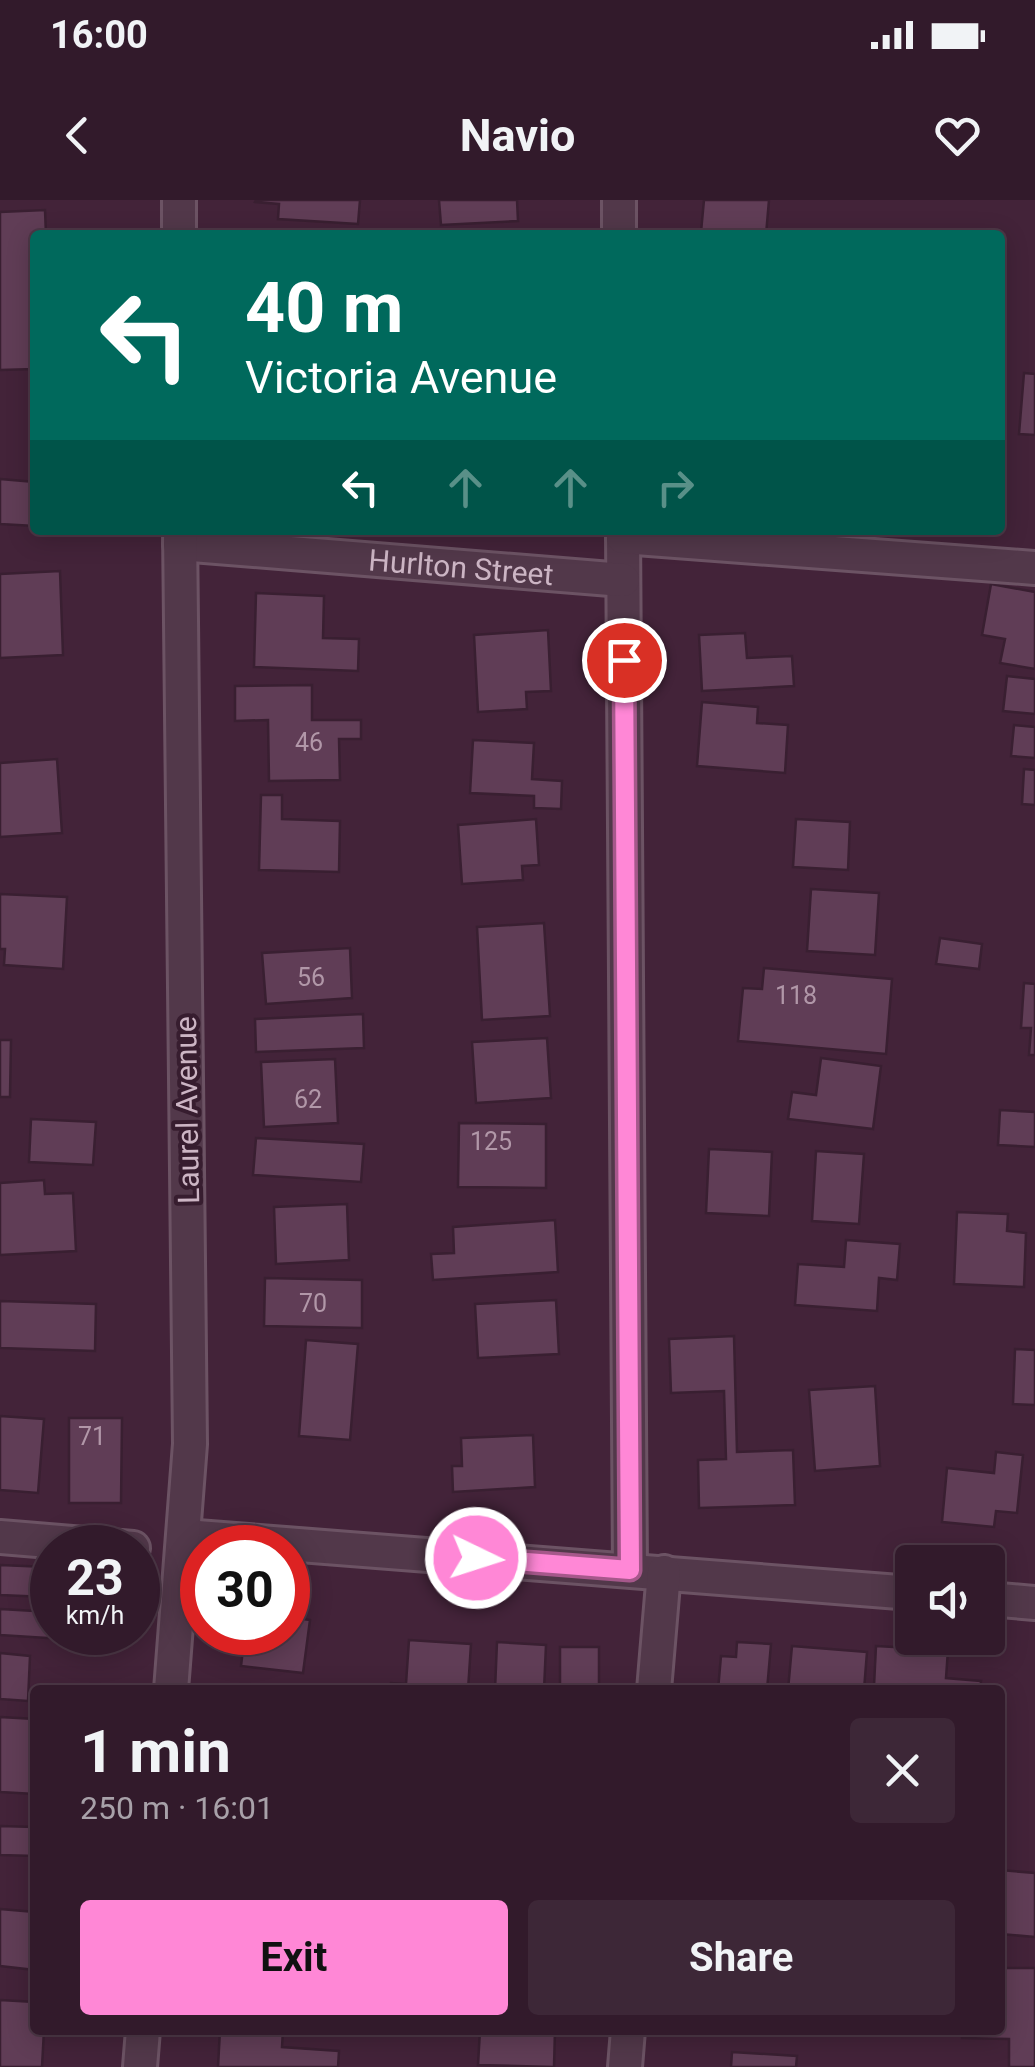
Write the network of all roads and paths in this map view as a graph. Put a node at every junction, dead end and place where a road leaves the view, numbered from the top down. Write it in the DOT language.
graph roads {
  1 [pos="178,200"];
  2 [pos="619,200"];
  3 [pos="179,230"];
  4 [pos="620,230"];
  5 [pos="623,535"];
  6 [pos="635,535"];
  7 [pos="180,537"];
  8 [pos="1035,568"];
  9 [pos="623,580"];
  10 [pos="185,1525"];
  11 [pos="0,1538"];
  12 [pos="30,1540"];
  13 [pos="310,1551"];
  14 [pos="630,1570"];
  15 [pos="664,1572"];
  16 [pos="180,1589"];
  17 [pos="895,1592"];
  18 [pos="1005,1600"];
  19 [pos="1035,1603"];
  20 [pos="171,1685"];
  21 [pos="654,1685"];
  22 [pos="143,2035"];
  23 [pos="628,2035"];
  24 [pos="140,2067"];
  25 [pos="625,2067"];
  1 -- 3 [label="street"];
  2 -- 4 [label="street"];
  5 -- 9 [label="street"];
  6 -- 8 [label="street"];
  7 -- 9 [label="street, Hurlton Street"];
  7 -- 10 [label="street, Laurel Avenue"];
  9 -- 14 [label="street"];
  11 -- 12 [label="street"];
  13 -- 14 [label="street"];
  14 -- 15 [label="street"];
  15 -- 17 [label="street"];
  15 -- 21 [label="street"];
  16 -- 20 [label="street, Laurel Avenue"];
  18 -- 19 [label="street"];
  22 -- 24 [label="street"];
  23 -- 25 [label="street"];
}
